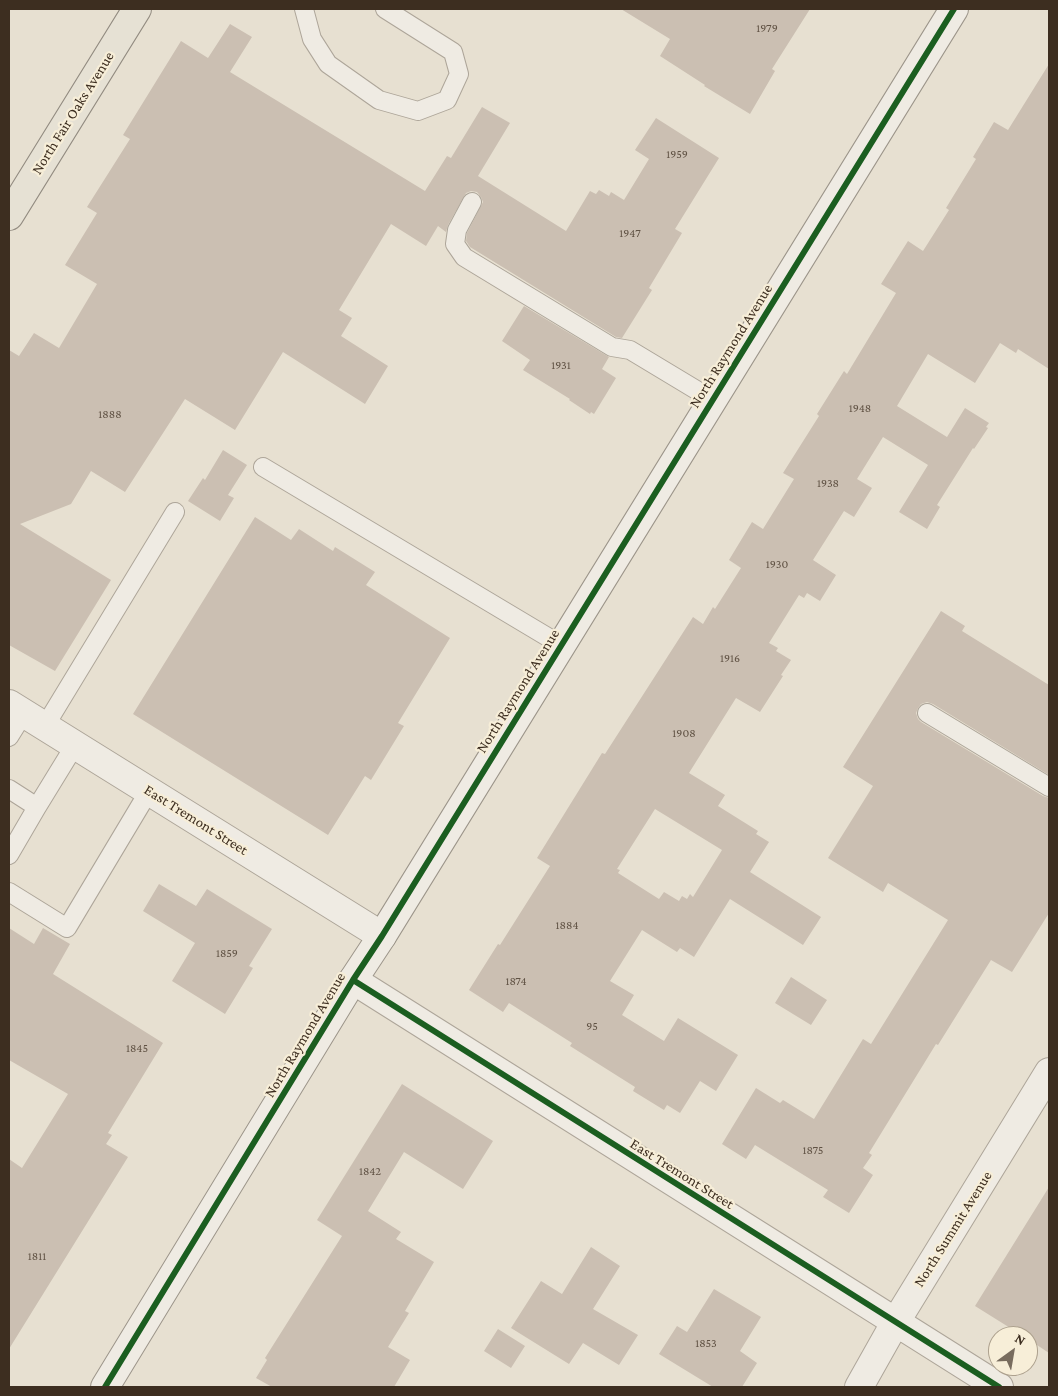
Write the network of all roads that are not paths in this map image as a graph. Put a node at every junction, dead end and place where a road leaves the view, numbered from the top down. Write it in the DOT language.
graph roads {
  1 [pos="137,9"];
  2 [pos="304,9"];
  3 [pos="386,9"];
  4 [pos="954,9"];
  5 [pos="472,202"];
  6 [pos="9,216"];
  7 [pos="713,400"];
  8 [pos="262,467"];
  9 [pos="175,512"];
  10 [pos="562,645"];
  11 [pos="927,713"];
  12 [pos="26,714"];
  13 [pos="9,738"];
  14 [pos="75,745"];
  15 [pos="1049,787"];
  16 [pos="9,789"];
  17 [pos="149,790"];
  18 [pos="37,807"];
  19 [pos="9,855"];
  20 [pos="9,892"];
  21 [pos="382,936"];
  22 [pos="353,980"];
  23 [pos="1049,1072"];
  24 [pos="895,1323"];
  25 [pos="105,1387"];
  26 [pos="859,1387"];
  27 [pos="999,1387"];
  1 -- 6 [label="main road, North Fair Oaks Avenue"];
  2 -- 3 [label="lane"];
  4 -- 7 [label="street, North Raymond Avenue"];
  5 -- 7 [label="lane"];
  7 -- 10 [label="street, North Raymond Avenue"];
  8 -- 10 [label="lane"];
  9 -- 12 [label="lane"];
  10 -- 21 [label="street, North Raymond Avenue"];
  11 -- 15 [label="lane"];
  12 -- 13 [label="lane"];
  12 -- 14 [label="street, East Tremont Street"];
  14 -- 17 [label="street, East Tremont Street"];
  14 -- 18 [label="lane"];
  16 -- 18 [label="lane"];
  17 -- 20 [label="lane"];
  17 -- 21 [label="street, East Tremont Street"];
  18 -- 19 [label="lane"];
  21 -- 22 [label="street, North Raymond Avenue"];
  22 -- 24 [label="street, East Tremont Street"];
  22 -- 25 [label="street, North Raymond Avenue"];
  23 -- 24 [label="street, North Summit Avenue"];
  24 -- 26 [label="street, North Summit Avenue"];
  24 -- 27 [label="street, East Tremont Street"];
}
